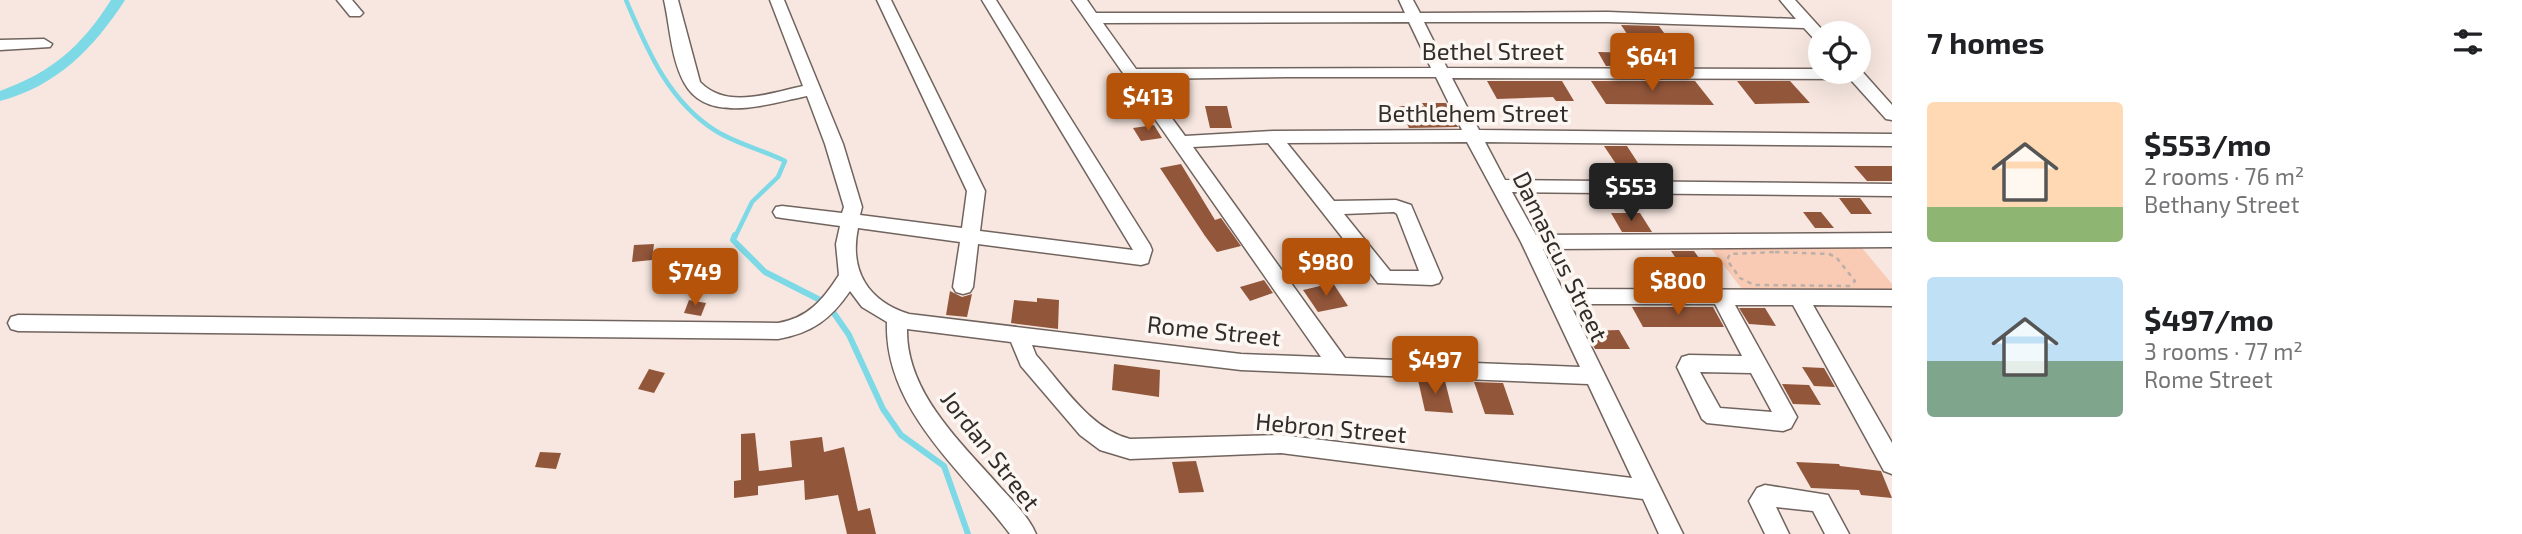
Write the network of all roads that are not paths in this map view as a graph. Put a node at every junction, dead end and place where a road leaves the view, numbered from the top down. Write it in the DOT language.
graph roads {
  1 [pos="344,0"];
  2 [pos="671,0"];
  3 [pos="777,0"];
  4 [pos="884,0"];
  5 [pos="989,0"];
  6 [pos="1079,0"];
  7 [pos="1602,0"];
  8 [pos="1787,0"];
  9 [pos="1411,8"];
  10 [pos="355,13"];
  11 [pos="1614,17"];
  12 [pos="1092,18"];
  13 [pos="1808,24"];
  14 [pos="44,44"];
  15 [pos="0,45"];
  16 [pos="1443,73"];
  17 [pos="1808,73"];
  18 [pos="1132,74"];
  19 [pos="1864,84"];
  20 [pos="810,90"];
  21 [pos="1892,115"];
  22 [pos="1473,136"];
  23 [pos="1273,137"];
  24 [pos="1892,140"];
  25 [pos="1180,142"];
  26 [pos="1500,186"];
  27 [pos="1892,190"];
  28 [pos="1332,208"];
  29 [pos="782,212"];
  30 [pos="850,219"];
  31 [pos="971,236"];
  32 [pos="1892,240"];
  33 [pos="1530,242"];
  34 [pos="849,275"];
  35 [pos="963,287"];
  36 [pos="1555,296"];
  37 [pos="1721,298"];
  38 [pos="1892,298"];
  39 [pos="1800,299"];
  40 [pos="897,319"];
  41 [pos="18,323"];
  42 [pos="1017,333"];
  43 [pos="1756,365"];
  44 [pos="1340,367"];
  45 [pos="1592,376"];
  46 [pos="1892,464"];
  47 [pos="1650,490"];
  48 [pos="1024,534"];
  49 [pos="1671,534"];
  50 [pos="1777,534"];
  51 [pos="1837,534"];
  1 -- 10 [label="street"];
  2 -- 20 [label="street"];
  3 -- 20 [label="street"];
  4 -- 31 [label="street"];
  5 -- 31 [label="street"];
  6 -- 12 [label="street"];
  7 -- 11 [label="street"];
  8 -- 13 [label="street"];
  9 -- 11 [label="street"];
  9 -- 12 [label="street"];
  9 -- 16 [label="street, Damascus Street"];
  11 -- 13 [label="street"];
  12 -- 18 [label="street"];
  14 -- 15 [label="street"];
  16 -- 17 [label="street, Bethel Street"];
  16 -- 18 [label="street, Bethel Street"];
  16 -- 22 [label="street, Damascus Street"];
  18 -- 25 [label="street"];
  19 -- 21 [label="street"];
  20 -- 30 [label="street"];
  22 -- 23 [label="street, Bethlehem Street"];
  22 -- 24 [label="street, Bethlehem Street"];
  22 -- 26 [label="street, Damascus Street"];
  23 -- 25 [label="street, Bethlehem Street"];
  23 -- 28 [label="street"];
  25 -- 44 [label="street"];
  26 -- 27 [label="street"];
  26 -- 33 [label="street, Damascus Street"];
  28 -- 28 [label="street"];
  29 -- 30 [label="street"];
  30 -- 31 [label="street"];
  30 -- 34 [label="street"];
  31 -- 35 [label="street"];
  32 -- 33 [label="street"];
  33 -- 36 [label="street, Damascus Street"];
  34 -- 40 [label="street, Rome Street"];
  34 -- 41 [label="street"];
  36 -- 37 [label="street"];
  36 -- 45 [label="street, Damascus Street"];
  37 -- 39 [label="street"];
  37 -- 43 [label="street"];
  38 -- 39 [label="street"];
  39 -- 46 [label="street"];
  40 -- 42 [label="street, Rome Street"];
  40 -- 48 [label="street, Jordan Street"];
  42 -- 44 [label="street, Rome Street"];
  42 -- 47 [label="street, Hebron Street"];
  44 -- 45 [label="street, Rome Street"];
  45 -- 47 [label="street, Damascus Street"];
  47 -- 49 [label="street, Damascus Street"];
  50 -- 51 [label="street"];
}
